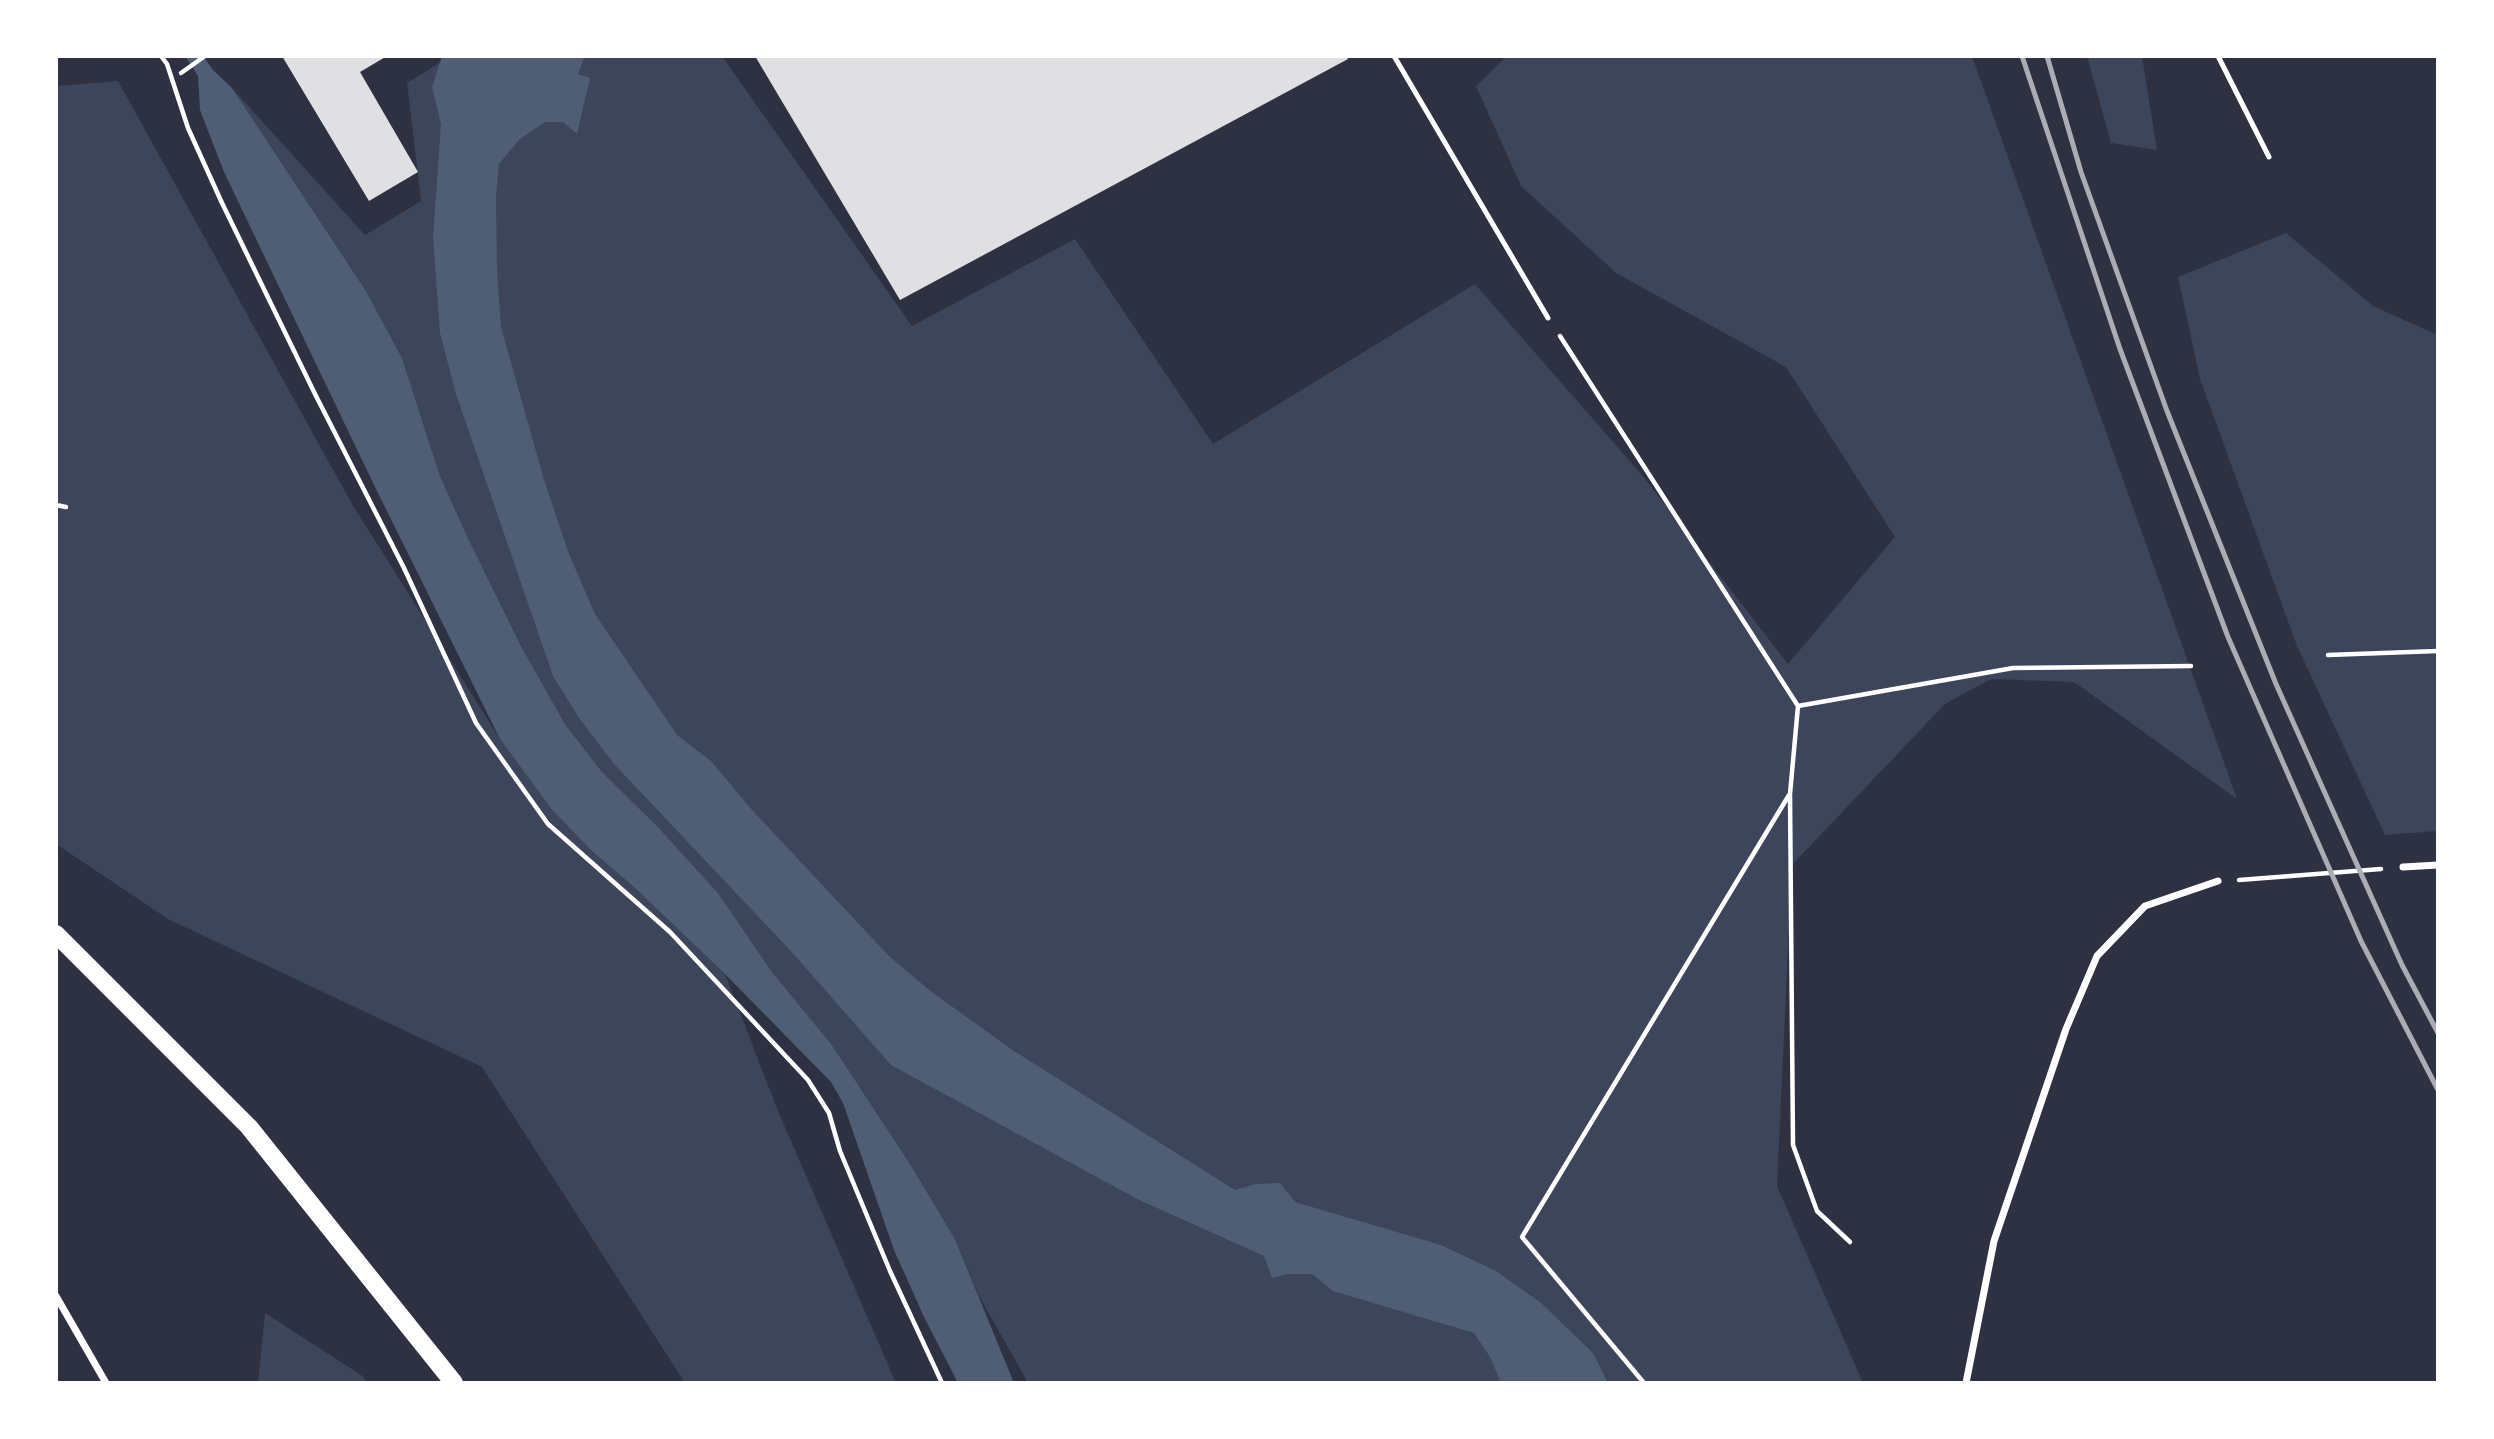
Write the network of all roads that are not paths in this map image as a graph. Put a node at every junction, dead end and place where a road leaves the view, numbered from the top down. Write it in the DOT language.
graph roads {
  1 [pos="1394,56"];
  2 [pos="2218,56"];
  3 [pos="2269,157"];
  4 [pos="1548,318"];
  5 [pos="2438,865"];
  6 [pos="2403,867"];
  7 [pos="2218,881"];
  8 [pos="56,934"];
  9 [pos="56,1296"];
  10 [pos="106,1383"];
  11 [pos="454,1383"];
  12 [pos="1966,1383"];
  1 -- 4 [label="lane"];
  2 -- 3 [label="lane"];
  5 -- 6 [label="street"];
  7 -- 12 [label="street"];
  8 -- 11 [label="main road"];
  9 -- 10 [label="street"];
}
